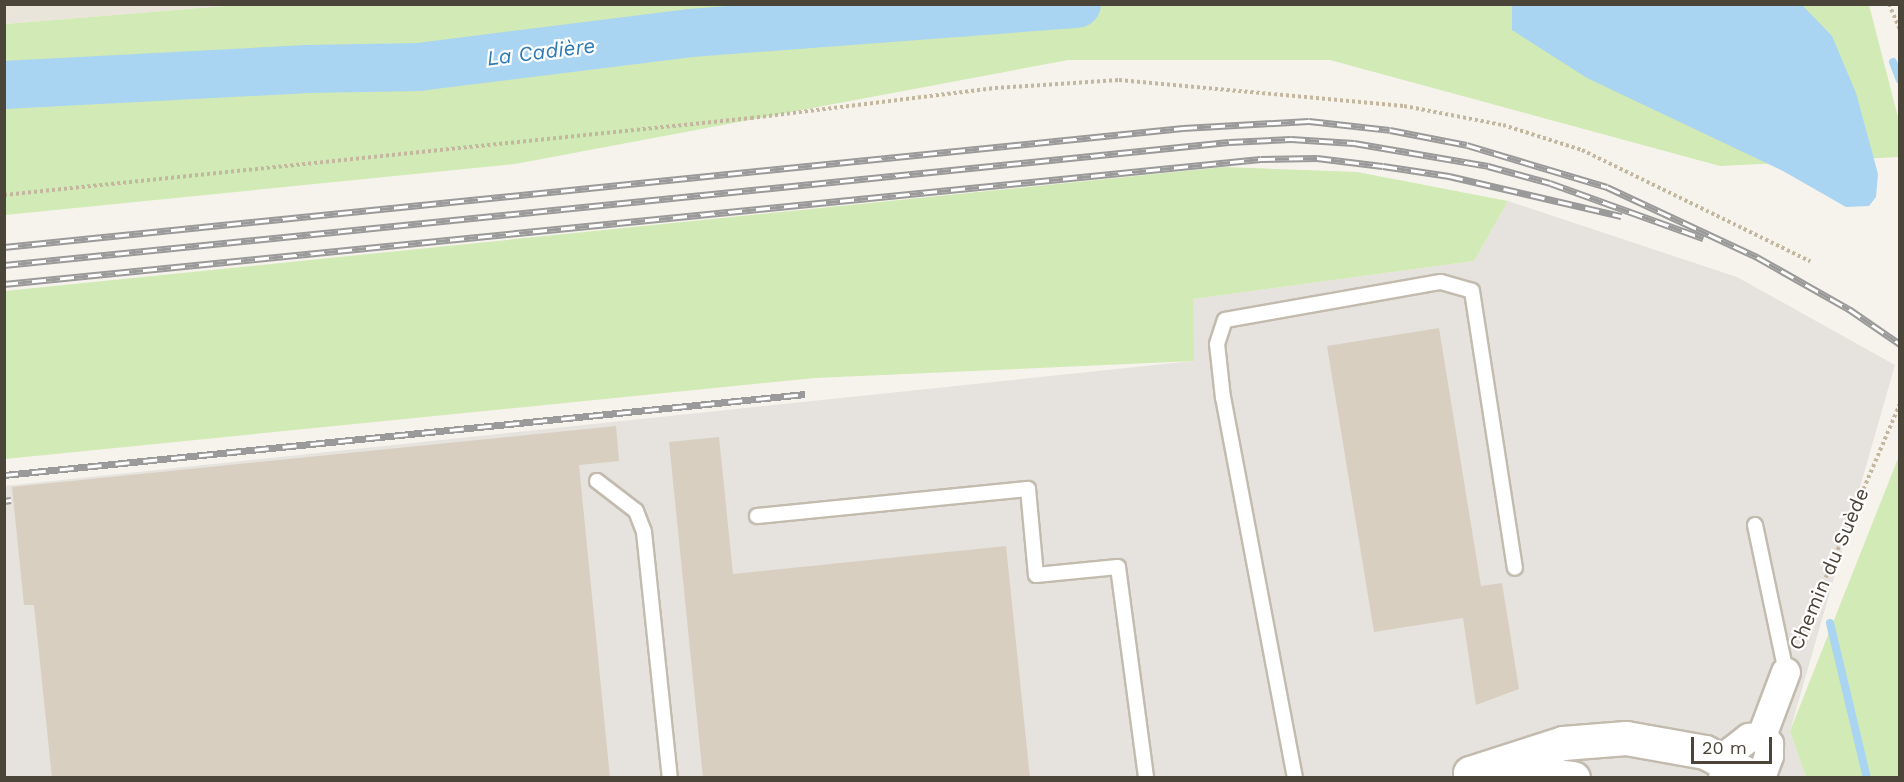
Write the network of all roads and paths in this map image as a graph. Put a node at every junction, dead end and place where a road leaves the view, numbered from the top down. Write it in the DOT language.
graph roads {
  1 [pos="1889,4"];
  2 [pos="1899,30"];
  3 [pos="4,195"];
  4 [pos="1810,261"];
  5 [pos="1899,403"];
  6 [pos="597,480"];
  7 [pos="757,516"];
  8 [pos="1755,525"];
  9 [pos="1515,568"];
  10 [pos="1786,672"];
  11 [pos="1762,736"];
  12 [pos="1725,769"];
  13 [pos="1465,775"];
  14 [pos="670,777"];
  15 [pos="1146,777"];
  16 [pos="1295,777"];
  17 [pos="1573,777"];
  18 [pos="1754,777"];
  19 [pos="1761,777"];
  1 -- 2 [label="path"];
  3 -- 4 [label="path"];
  5 -- 10 [label="path, Chemin du Suède"];
  6 -- 14 [label="lane"];
  7 -- 15 [label="lane"];
  8 -- 10 [label="lane"];
  9 -- 16 [label="lane"];
  10 -- 11 [label="street, Chemin du Suède"];
  11 -- 12 [label="street"];
  11 -- 19 [label="street, Chemin du Suède"];
  12 -- 13 [label="street"];
  12 -- 18 [label="street"];
  13 -- 17 [label="street"];
}
